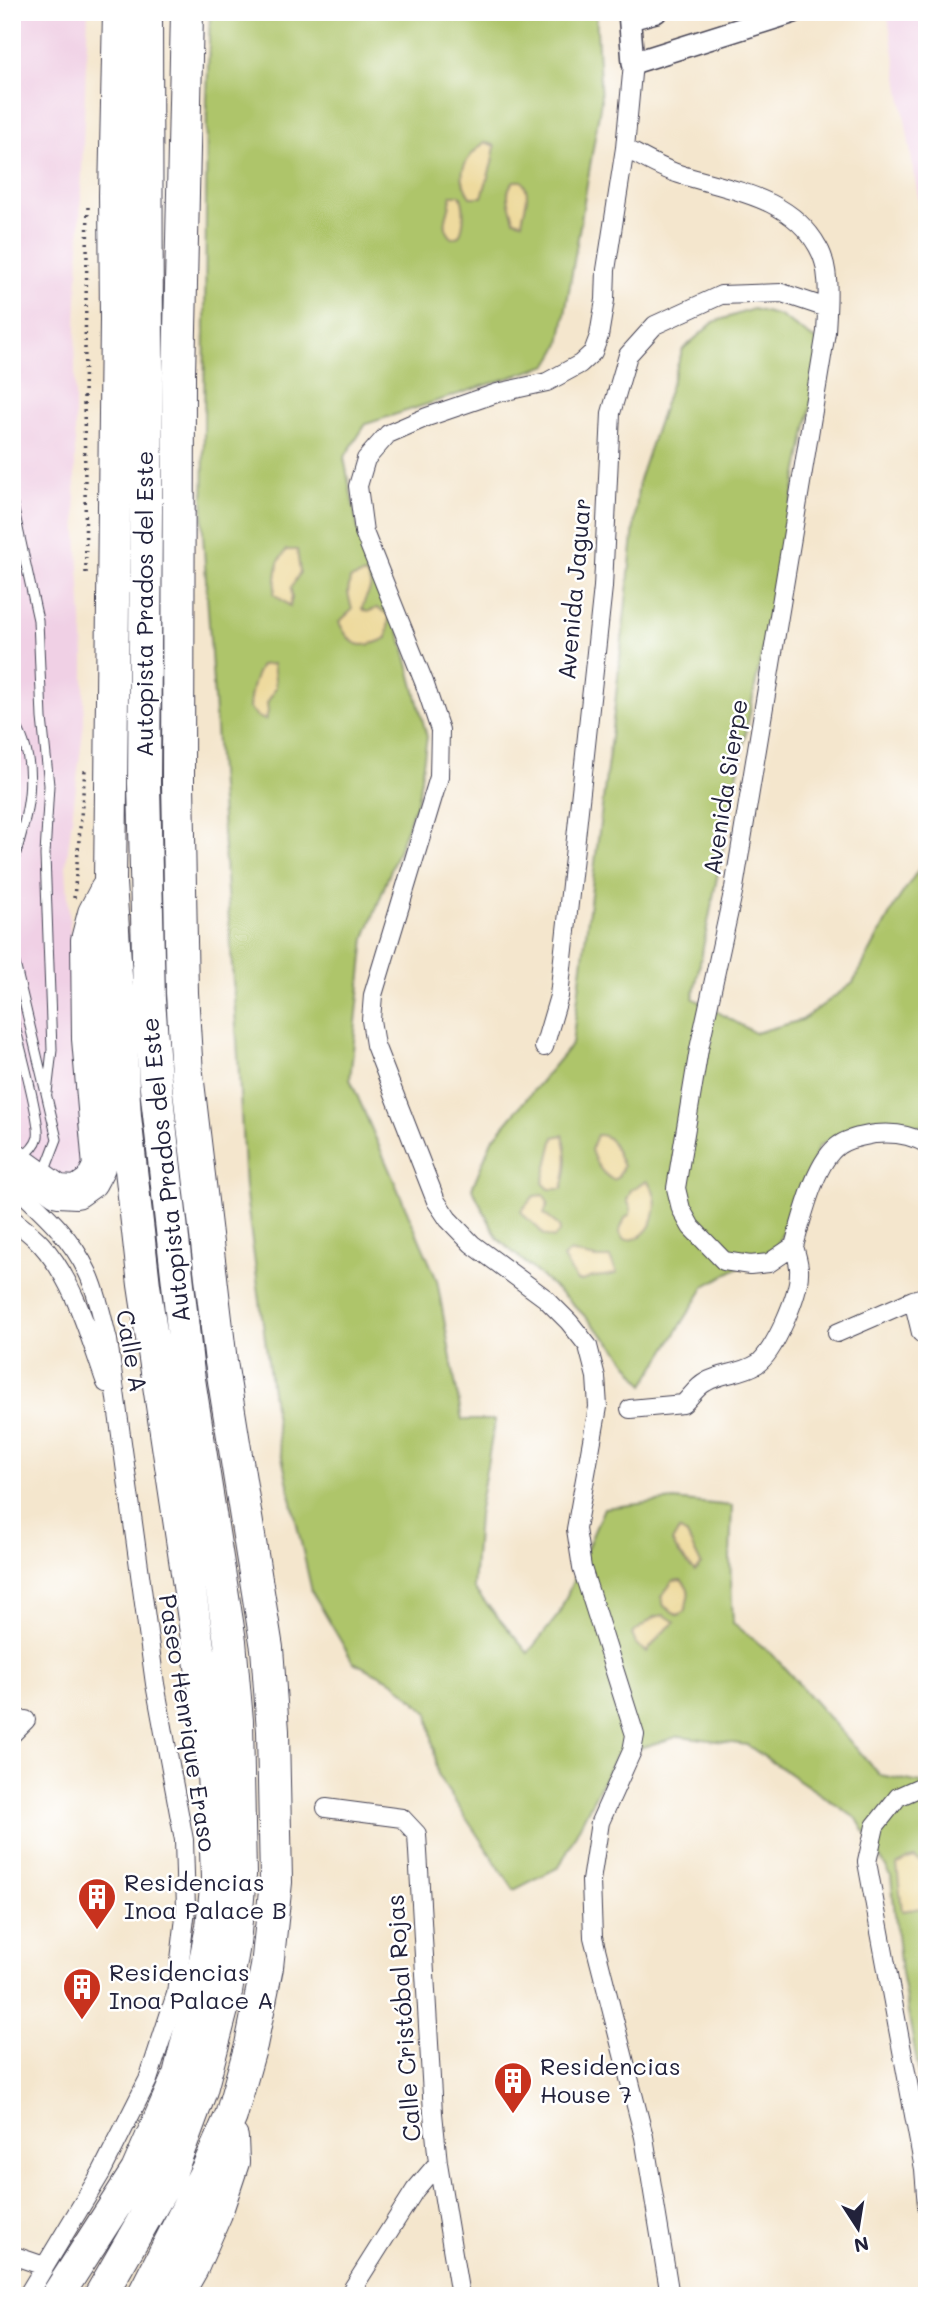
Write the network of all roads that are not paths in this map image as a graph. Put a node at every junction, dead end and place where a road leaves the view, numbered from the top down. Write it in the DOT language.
graph roads {
  1 [pos="119,12"];
  2 [pos="146,12"];
  3 [pos="187,12"];
  4 [pos="656,12"];
  5 [pos="793,12"];
  6 [pos="630,16"];
  7 [pos="633,62"];
  8 [pos="625,148"];
  9 [pos="827,308"];
  10 [pos="12,501"];
  11 [pos="12,719"];
  12 [pos="31,779"];
  13 [pos="49,785"];
  14 [pos="12,866"];
  15 [pos="110,883"];
  16 [pos="12,951"];
  17 [pos="12,1015"];
  18 [pos="544,1047"];
  19 [pos="47,1093"];
  20 [pos="927,1144"];
  21 [pos="21,1171"];
  22 [pos="12,1219"];
  23 [pos="794,1247"];
  24 [pos="920,1298"];
  25 [pos="921,1333"];
  26 [pos="837,1334"];
  27 [pos="630,1409"];
  28 [pos="118,1416"];
  29 [pos="26,1720"];
  30 [pos="12,1734"];
  31 [pos="927,1784"];
  32 [pos="326,1808"];
  33 [pos="230,2116"];
  34 [pos="438,2163"];
  35 [pos="927,2207"];
  36 [pos="12,2255"];
  37 [pos="44,2266"];
  38 [pos="27,2296"];
  39 [pos="57,2296"];
  40 [pos="100,2296"];
  41 [pos="143,2296"];
  42 [pos="176,2296"];
  43 [pos="348,2296"];
  44 [pos="460,2296"];
  45 [pos="670,2296"];
  1 -- 15 [label="highway"];
  2 -- 40 [label="highway, Autopista Prados del Este"];
  3 -- 33 [label="highway, Autopista Prados del Este"];
  4 -- 6 [label="street"];
  5 -- 7 [label="street"];
  6 -- 7 [label="street"];
  7 -- 8 [label="street"];
  8 -- 9 [label="street, Avenida Sierpe"];
  8 -- 45 [label="street"];
  9 -- 18 [label="street, Avenida Jaguar"];
  9 -- 23 [label="street, Avenida Sierpe"];
  10 -- 13 [label="lane"];
  11 -- 12 [label="lane"];
  12 -- 13 [label="lane"];
  12 -- 14 [label="lane"];
  13 -- 19 [label="lane"];
  15 -- 21 [label="highway"];
  15 -- 39 [label="highway"];
  16 -- 19 [label="lane"];
  17 -- 21 [label="lane"];
  19 -- 21 [label="lane"];
  20 -- 23 [label="street"];
  21 -- 28 [label="street, Calle A"];
  22 -- 28 [label="street, Calle A"];
  23 -- 27 [label="street"];
  24 -- 25 [label="street"];
  24 -- 26 [label="street"];
  28 -- 37 [label="street, Paseo Henrique Eraso"];
  29 -- 30 [label="street"];
  31 -- 35 [label="street"];
  32 -- 34 [label="street, Calle Cristóbal Rojas"];
  33 -- 41 [label="highway, Autopista Prados del Este"];
  33 -- 42 [label="highway"];
  34 -- 43 [label="street"];
  34 -- 44 [label="street, Calle Cristóbal Rojas"];
  36 -- 37 [label="street"];
  37 -- 38 [label="street, Paseo Henrique Eraso"];
}
